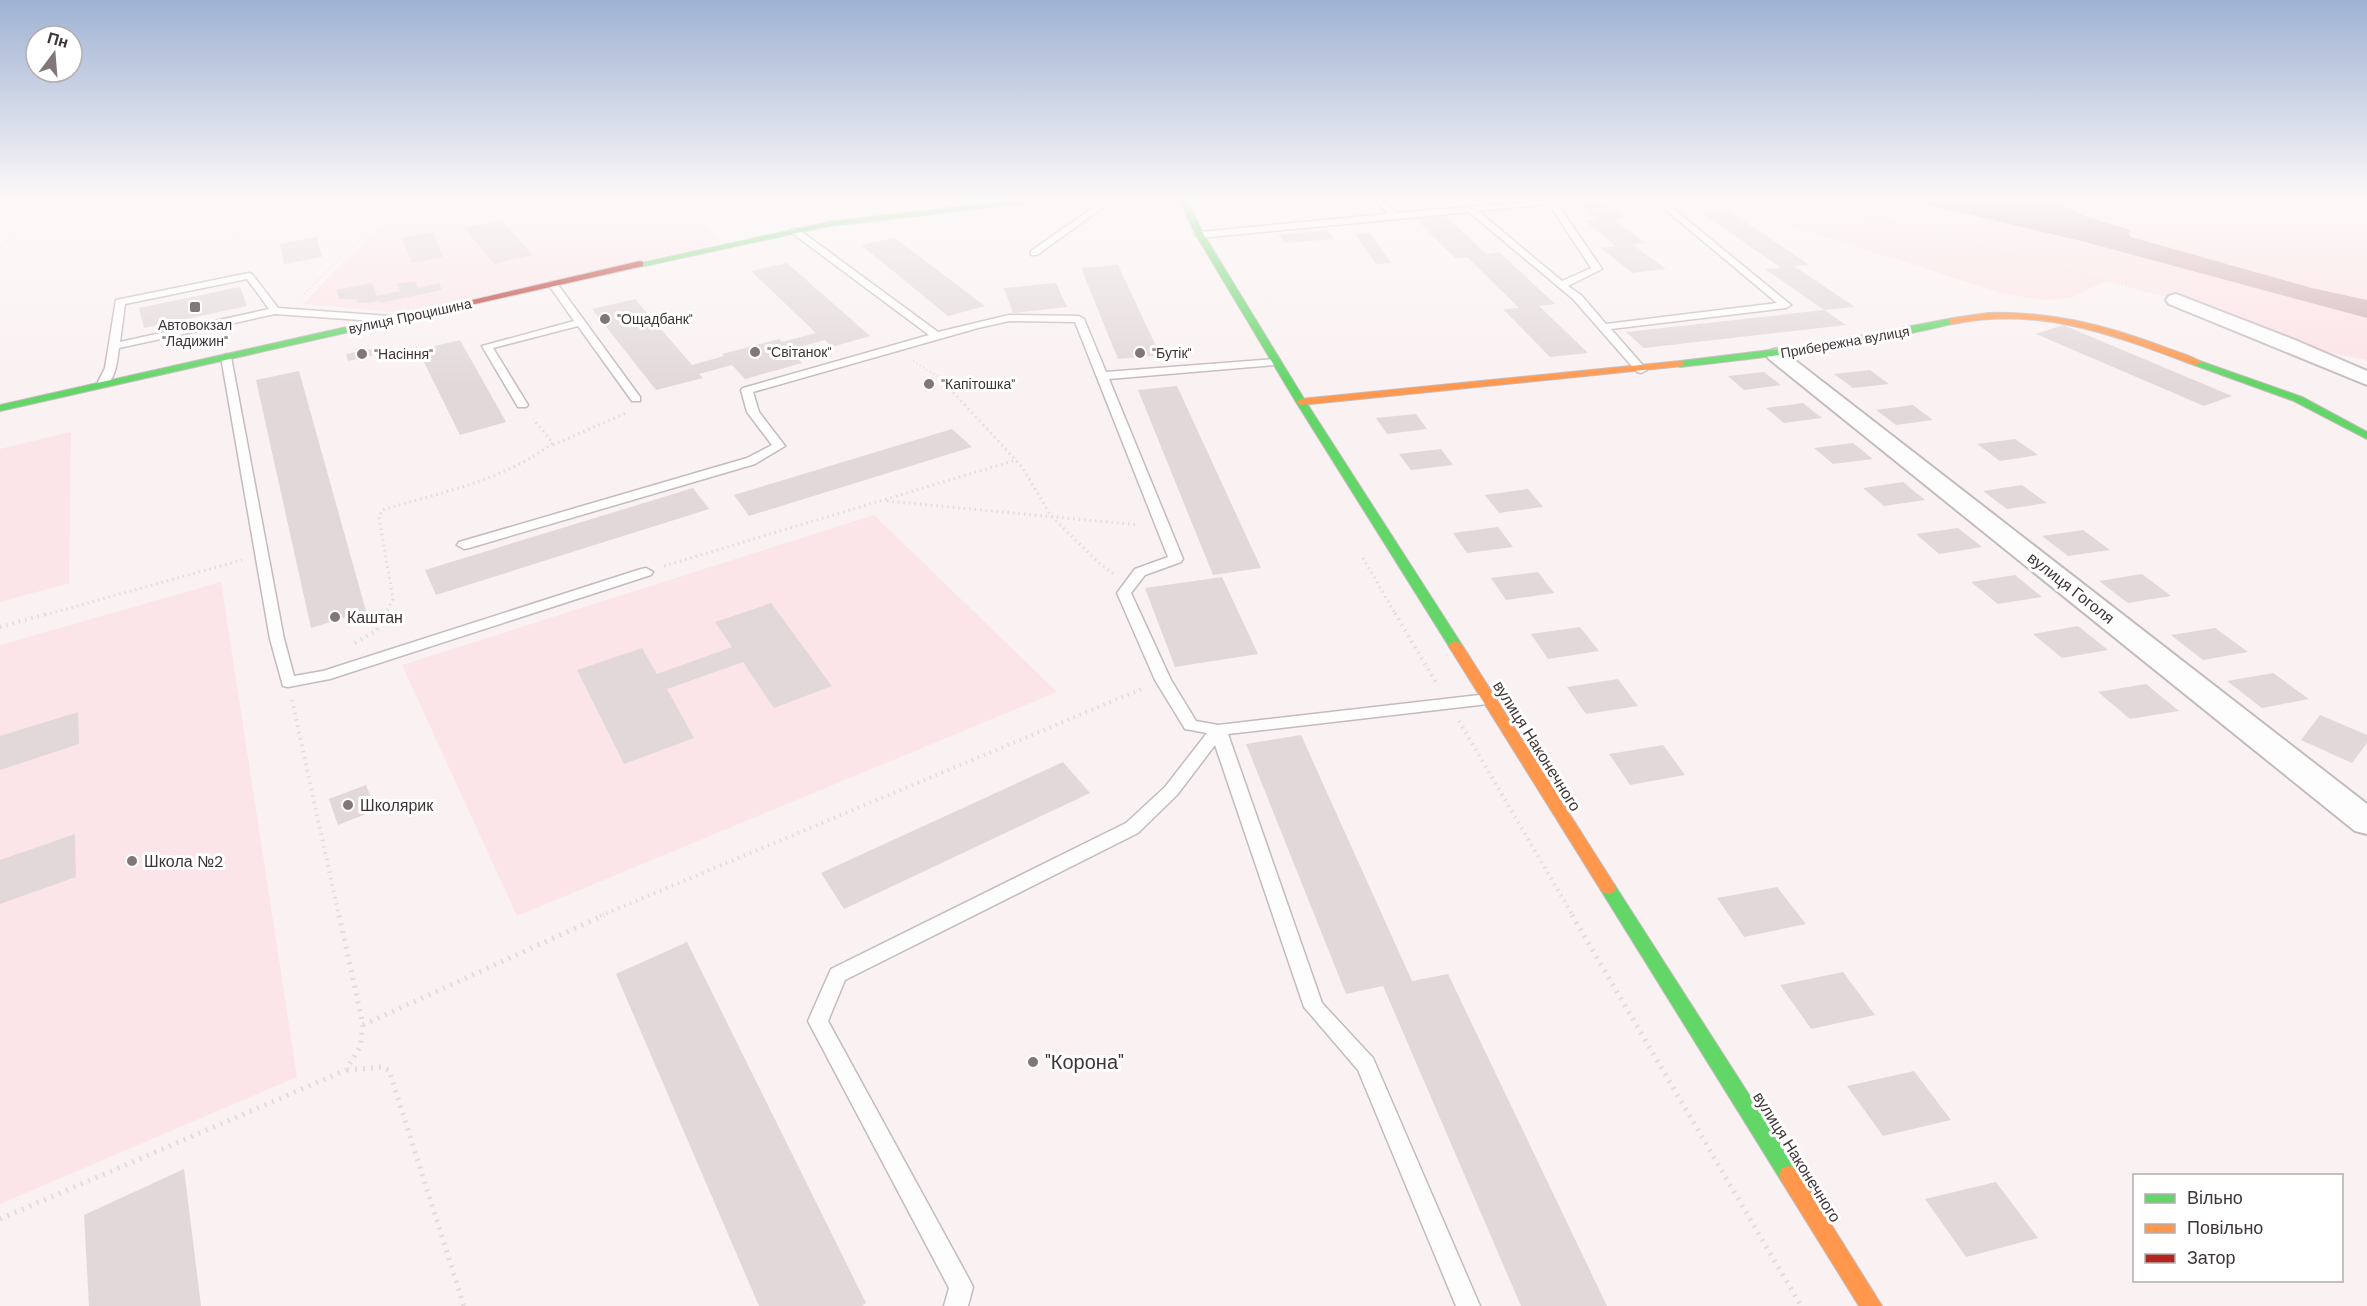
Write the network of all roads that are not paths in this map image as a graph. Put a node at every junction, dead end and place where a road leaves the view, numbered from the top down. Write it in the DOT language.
graph roads {
  1 [pos="658,261"];
  2 [pos="835,261"];
  3 [pos="1216,261"];
  4 [pos="1533,261"];
  5 [pos="1592,261"];
  6 [pos="1732,261"];
  7 [pos="553,284"];
  8 [pos="1561,285"];
  9 [pos="2176,300"];
  10 [pos="280,312"];
  11 [pos="395,320"];
  12 [pos="581,322"];
  13 [pos="1603,327"];
  14 [pos="935,335"];
  15 [pos="114,346"];
  16 [pos="1776,355"];
  17 [pos="226,357"];
  18 [pos="1276,362"];
  19 [pos="1641,370"];
  20 [pos="1102,376"];
  21 [pos="2367,379"];
  22 [pos="103,384"];
  23 [pos="636,399"];
  24 [pos="1301,402"];
  25 [pos="522,405"];
  26 [pos="0,408"];
  27 [pos="2367,436"];
  28 [pos="464,545"];
  29 [pos="646,572"];
  30 [pos="1488,699"];
  31 [pos="1218,730"];
  32 [pos="2367,822"];
  33 [pos="956,1306"];
  34 [pos="1468,1306"];
  35 [pos="1871,1306"];
  1 -- 7 [label="street, вулиця Процишина"];
  2 -- 14 [label="lane"];
  3 -- 18 [label="street, вулиця Наконечного"];
  4 -- 8 [label="lane"];
  5 -- 8 [label="lane"];
  6 -- 13 [label="lane"];
  7 -- 11 [label="street, вулиця Процишина"];
  7 -- 12 [label="lane"];
  8 -- 13 [label="lane"];
  9 -- 21 [label="street"];
  10 -- 11 [label="lane"];
  10 -- 15 [label="lane"];
  10 -- 15 [label="lane"];
  11 -- 17 [label="street, вулиця Процишина"];
  12 -- 23 [label="lane"];
  12 -- 25 [label="lane"];
  13 -- 19 [label="lane"];
  14 -- 20 [label="lane"];
  14 -- 28 [label="lane"];
  15 -- 22 [label="lane"];
  16 -- 19 [label="street, Прибережна вулиця"];
  16 -- 27 [label="street, Прибережна вулиця"];
  16 -- 32 [label="street, вулиця Гоголя"];
  17 -- 22 [label="street, вулиця Процишина"];
  17 -- 29 [label="lane"];
  18 -- 20 [label="lane"];
  18 -- 24 [label="street, вулиця Наконечного"];
  19 -- 24 [label="street, Прибережна вулиця"];
  20 -- 31 [label="lane"];
  22 -- 26 [label="street, вулиця Процишина"];
  24 -- 30 [label="street, вулиця Наконечного"];
  30 -- 31 [label="lane"];
  30 -- 35 [label="street, вулиця Наконечного"];
  31 -- 33 [label="lane"];
  31 -- 34 [label="lane"];
}
